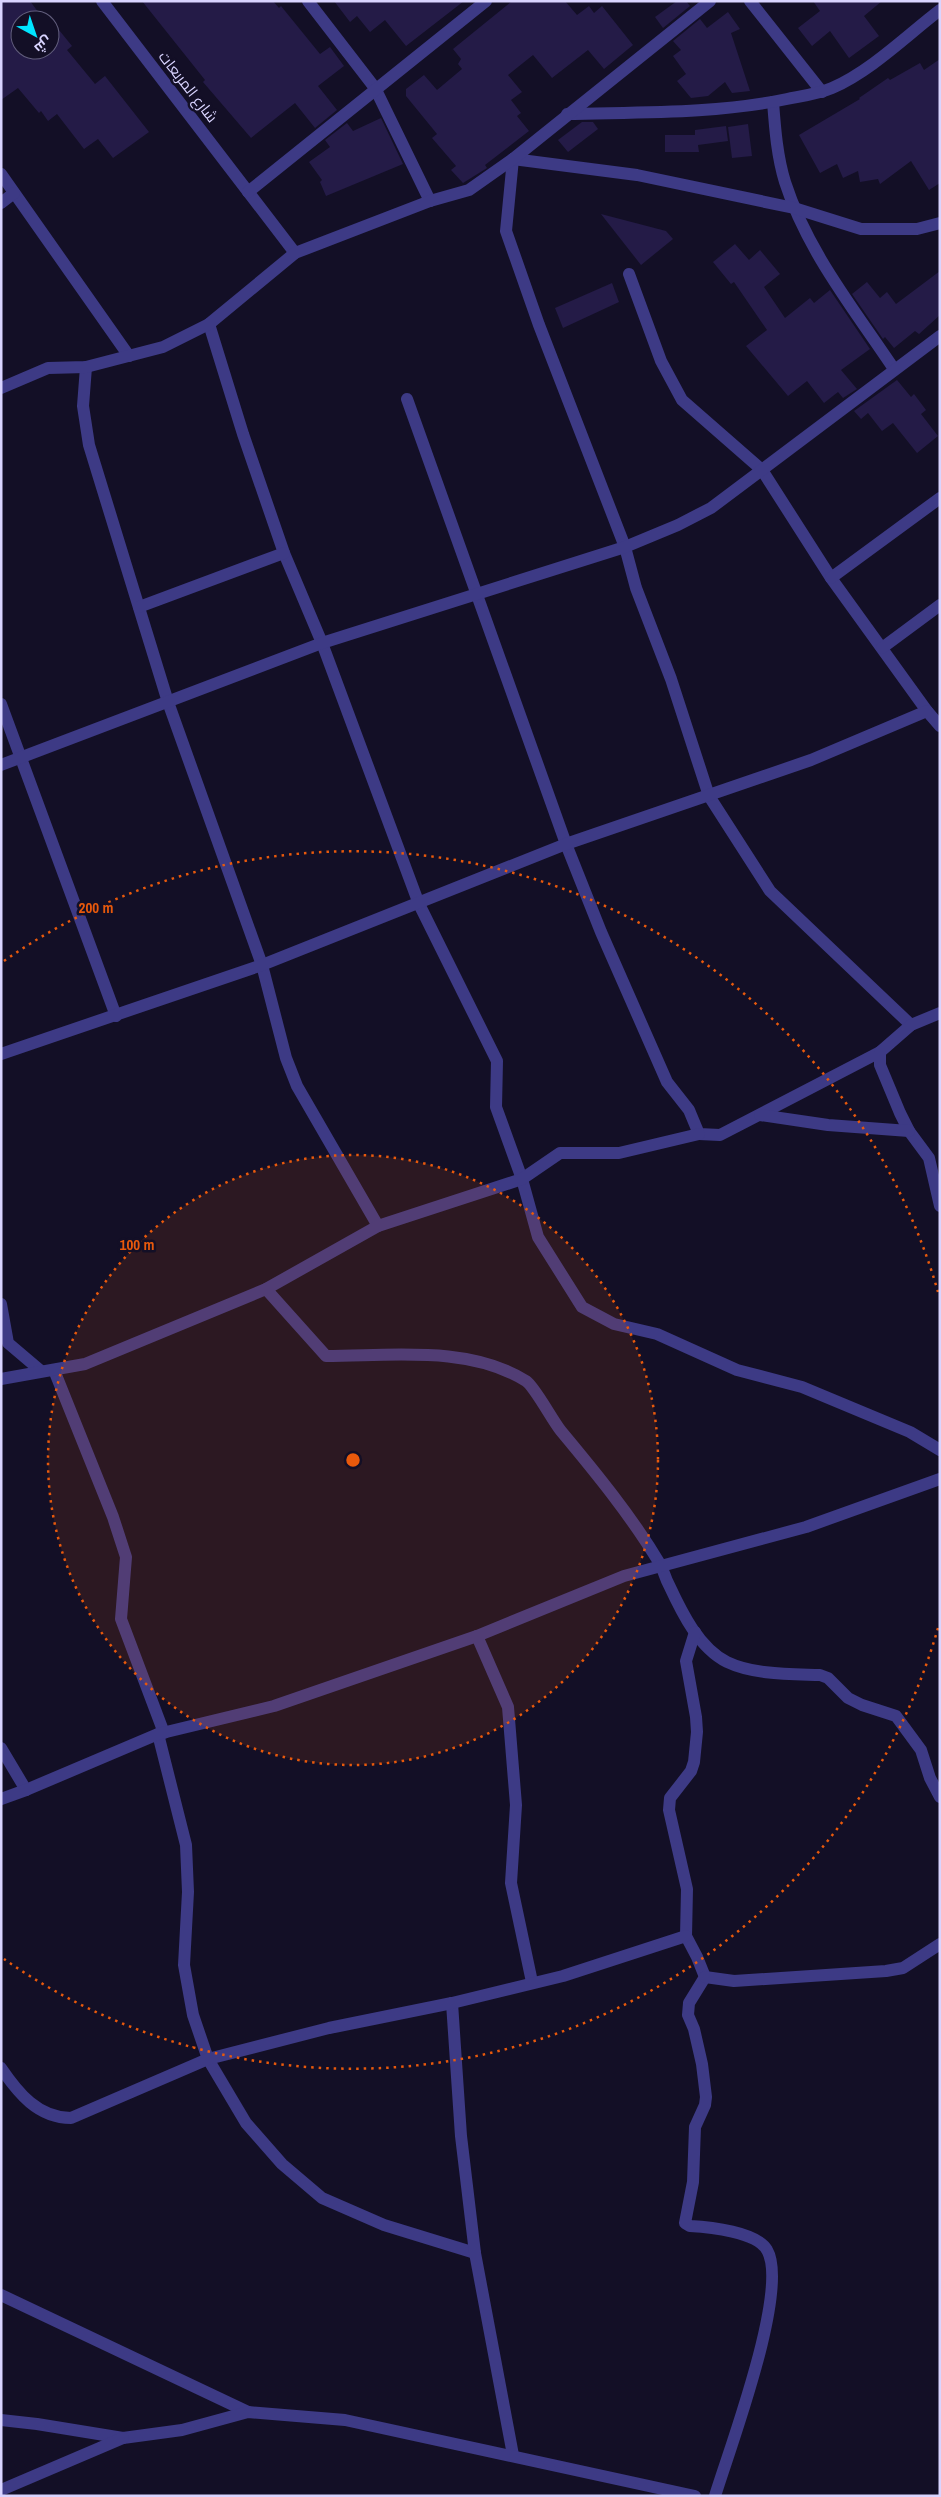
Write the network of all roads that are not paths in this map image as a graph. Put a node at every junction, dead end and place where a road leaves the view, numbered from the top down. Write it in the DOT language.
graph roads {
  1 [pos="102,1"];
  2 [pos="308,1"];
  3 [pos="486,1"];
  4 [pos="710,1"];
  5 [pos="750,1"];
  6 [pos="940,10"];
  7 [pos="375,88"];
  8 [pos="822,92"];
  9 [pos="772,102"];
  10 [pos="567,114"];
  11 [pos="512,159"];
  12 [pos="1,174"];
  13 [pos="248,192"];
  14 [pos="14,193"];
  15 [pos="430,201"];
  16 [pos="1,203"];
  17 [pos="794,208"];
  18 [pos="940,223"];
  19 [pos="295,252"];
  20 [pos="629,274"];
  21 [pos="209,324"];
  22 [pos="940,336"];
  23 [pos="129,356"];
  24 [pos="86,367"];
  25 [pos="894,369"];
  26 [pos="1,388"];
  27 [pos="406,399"];
  28 [pos="762,470"];
  29 [pos="940,498"];
  30 [pos="624,547"];
  31 [pos="284,553"];
  32 [pos="831,578"];
  33 [pos="476,593"];
  34 [pos="940,605"];
  35 [pos="139,606"];
  36 [pos="322,643"];
  37 [pos="882,648"];
  38 [pos="168,702"];
  39 [pos="1,704"];
  40 [pos="927,711"];
  41 [pos="940,726"];
  42 [pos="20,758"];
  43 [pos="1,765"];
  44 [pos="709,796"];
  45 [pos="566,844"];
  46 [pos="419,904"];
  47 [pos="262,965"];
  48 [pos="940,1013"];
  49 [pos="116,1016"];
  50 [pos="911,1025"];
  51 [pos="880,1052"];
  52 [pos="1,1054"];
  53 [pos="759,1115"];
  54 [pos="909,1131"];
  55 [pos="699,1134"];
  56 [pos="934,1157"];
  57 [pos="522,1179"];
  58 [pos="940,1206"];
  59 [pos="378,1226"];
  60 [pos="266,1289"];
  61 [pos="1,1304"];
  62 [pos="47,1371"];
  63 [pos="1,1378"];
  64 [pos="940,1450"];
  65 [pos="940,1479"];
  66 [pos="661,1566"];
  67 [pos="694,1632"];
  68 [pos="477,1636"];
  69 [pos="161,1734"];
  70 [pos="1,1748"];
  71 [pos="26,1790"];
  72 [pos="940,1796"];
  73 [pos="1,1798"];
  74 [pos="686,1936"];
  75 [pos="940,1944"];
  76 [pos="705,1977"];
  77 [pos="532,1982"];
  78 [pos="452,2004"];
  79 [pos="208,2059"];
  80 [pos="1,2068"];
  81 [pos="474,2253"];
  82 [pos="1,2296"];
  83 [pos="248,2412"];
  84 [pos="1,2420"];
  85 [pos="123,2438"];
  86 [pos="513,2455"];
  87 [pos="1,2490"];
  88 [pos="695,2496"];
  89 [pos="715,2496"];
  1 -- 13 [label="street, شارع المربعات"];
  2 -- 7 [label="street"];
  3 -- 7 [label="street"];
  4 -- 10 [label="street"];
  5 -- 8 [label="street"];
  6 -- 8 [label="street"];
  7 -- 13 [label="street"];
  7 -- 15 [label="street"];
  8 -- 9 [label="street"];
  9 -- 10 [label="street"];
  9 -- 17 [label="street"];
  10 -- 11 [label="street"];
  11 -- 15 [label="street"];
  11 -- 17 [label="street"];
  11 -- 30 [label="street"];
  12 -- 14 [label="street"];
  13 -- 19 [label="street, شارع المربعات"];
  14 -- 16 [label="street"];
  14 -- 23 [label="street"];
  15 -- 19 [label="street"];
  17 -- 18 [label="street"];
  17 -- 25 [label="street"];
  19 -- 21 [label="street"];
  20 -- 28 [label="street"];
  21 -- 23 [label="street"];
  21 -- 31 [label="street"];
  22 -- 25 [label="street"];
  23 -- 24 [label="street"];
  24 -- 26 [label="street"];
  24 -- 35 [label="street"];
  25 -- 28 [label="street"];
  27 -- 33 [label="street"];
  28 -- 30 [label="street"];
  28 -- 32 [label="street"];
  29 -- 32 [label="street"];
  30 -- 33 [label="street"];
  30 -- 44 [label="street"];
  31 -- 35 [label="street"];
  31 -- 36 [label="street"];
  32 -- 37 [label="street"];
  33 -- 36 [label="street"];
  33 -- 45 [label="street"];
  34 -- 37 [label="street"];
  35 -- 38 [label="street"];
  36 -- 38 [label="street"];
  36 -- 46 [label="street"];
  37 -- 40 [label="street"];
  38 -- 42 [label="street"];
  38 -- 47 [label="street"];
  39 -- 42 [label="street"];
  40 -- 41 [label="street"];
  40 -- 44 [label="street"];
  42 -- 43 [label="street"];
  42 -- 49 [label="street"];
  44 -- 45 [label="street"];
  44 -- 50 [label="street"];
  45 -- 46 [label="street"];
  45 -- 55 [label="street"];
  46 -- 47 [label="street"];
  46 -- 57 [label="street"];
  47 -- 49 [label="street"];
  47 -- 59 [label="street"];
  48 -- 50 [label="street"];
  49 -- 52 [label="street"];
  50 -- 51 [label="street"];
  51 -- 53 [label="street"];
  51 -- 54 [label="street"];
  53 -- 54 [label="street"];
  53 -- 55 [label="street"];
  54 -- 56 [label="street"];
  55 -- 57 [label="street"];
  56 -- 58 [label="street"];
  57 -- 59 [label="street"];
  57 -- 64 [label="street"];
  59 -- 60 [label="street"];
  60 -- 62 [label="street"];
  60 -- 66 [label="street"];
  61 -- 62 [label="street"];
  62 -- 63 [label="street"];
  62 -- 69 [label="street"];
  65 -- 66 [label="street"];
  66 -- 67 [label="street"];
  66 -- 68 [label="street"];
  67 -- 72 [label="street"];
  67 -- 74 [label="street"];
  68 -- 69 [label="street"];
  68 -- 77 [label="street"];
  69 -- 71 [label="street"];
  69 -- 79 [label="street"];
  70 -- 71 [label="street"];
  71 -- 73 [label="street"];
  74 -- 76 [label="street"];
  74 -- 77 [label="street"];
  75 -- 76 [label="street"];
  76 -- 89 [label="street"];
  77 -- 78 [label="street"];
  78 -- 79 [label="street"];
  78 -- 81 [label="street"];
  79 -- 80 [label="street"];
  79 -- 81 [label="street"];
  81 -- 86 [label="street"];
  82 -- 83 [label="street"];
  83 -- 85 [label="street"];
  83 -- 86 [label="street"];
  84 -- 85 [label="street"];
  85 -- 87 [label="street"];
  86 -- 88 [label="street"];
}
